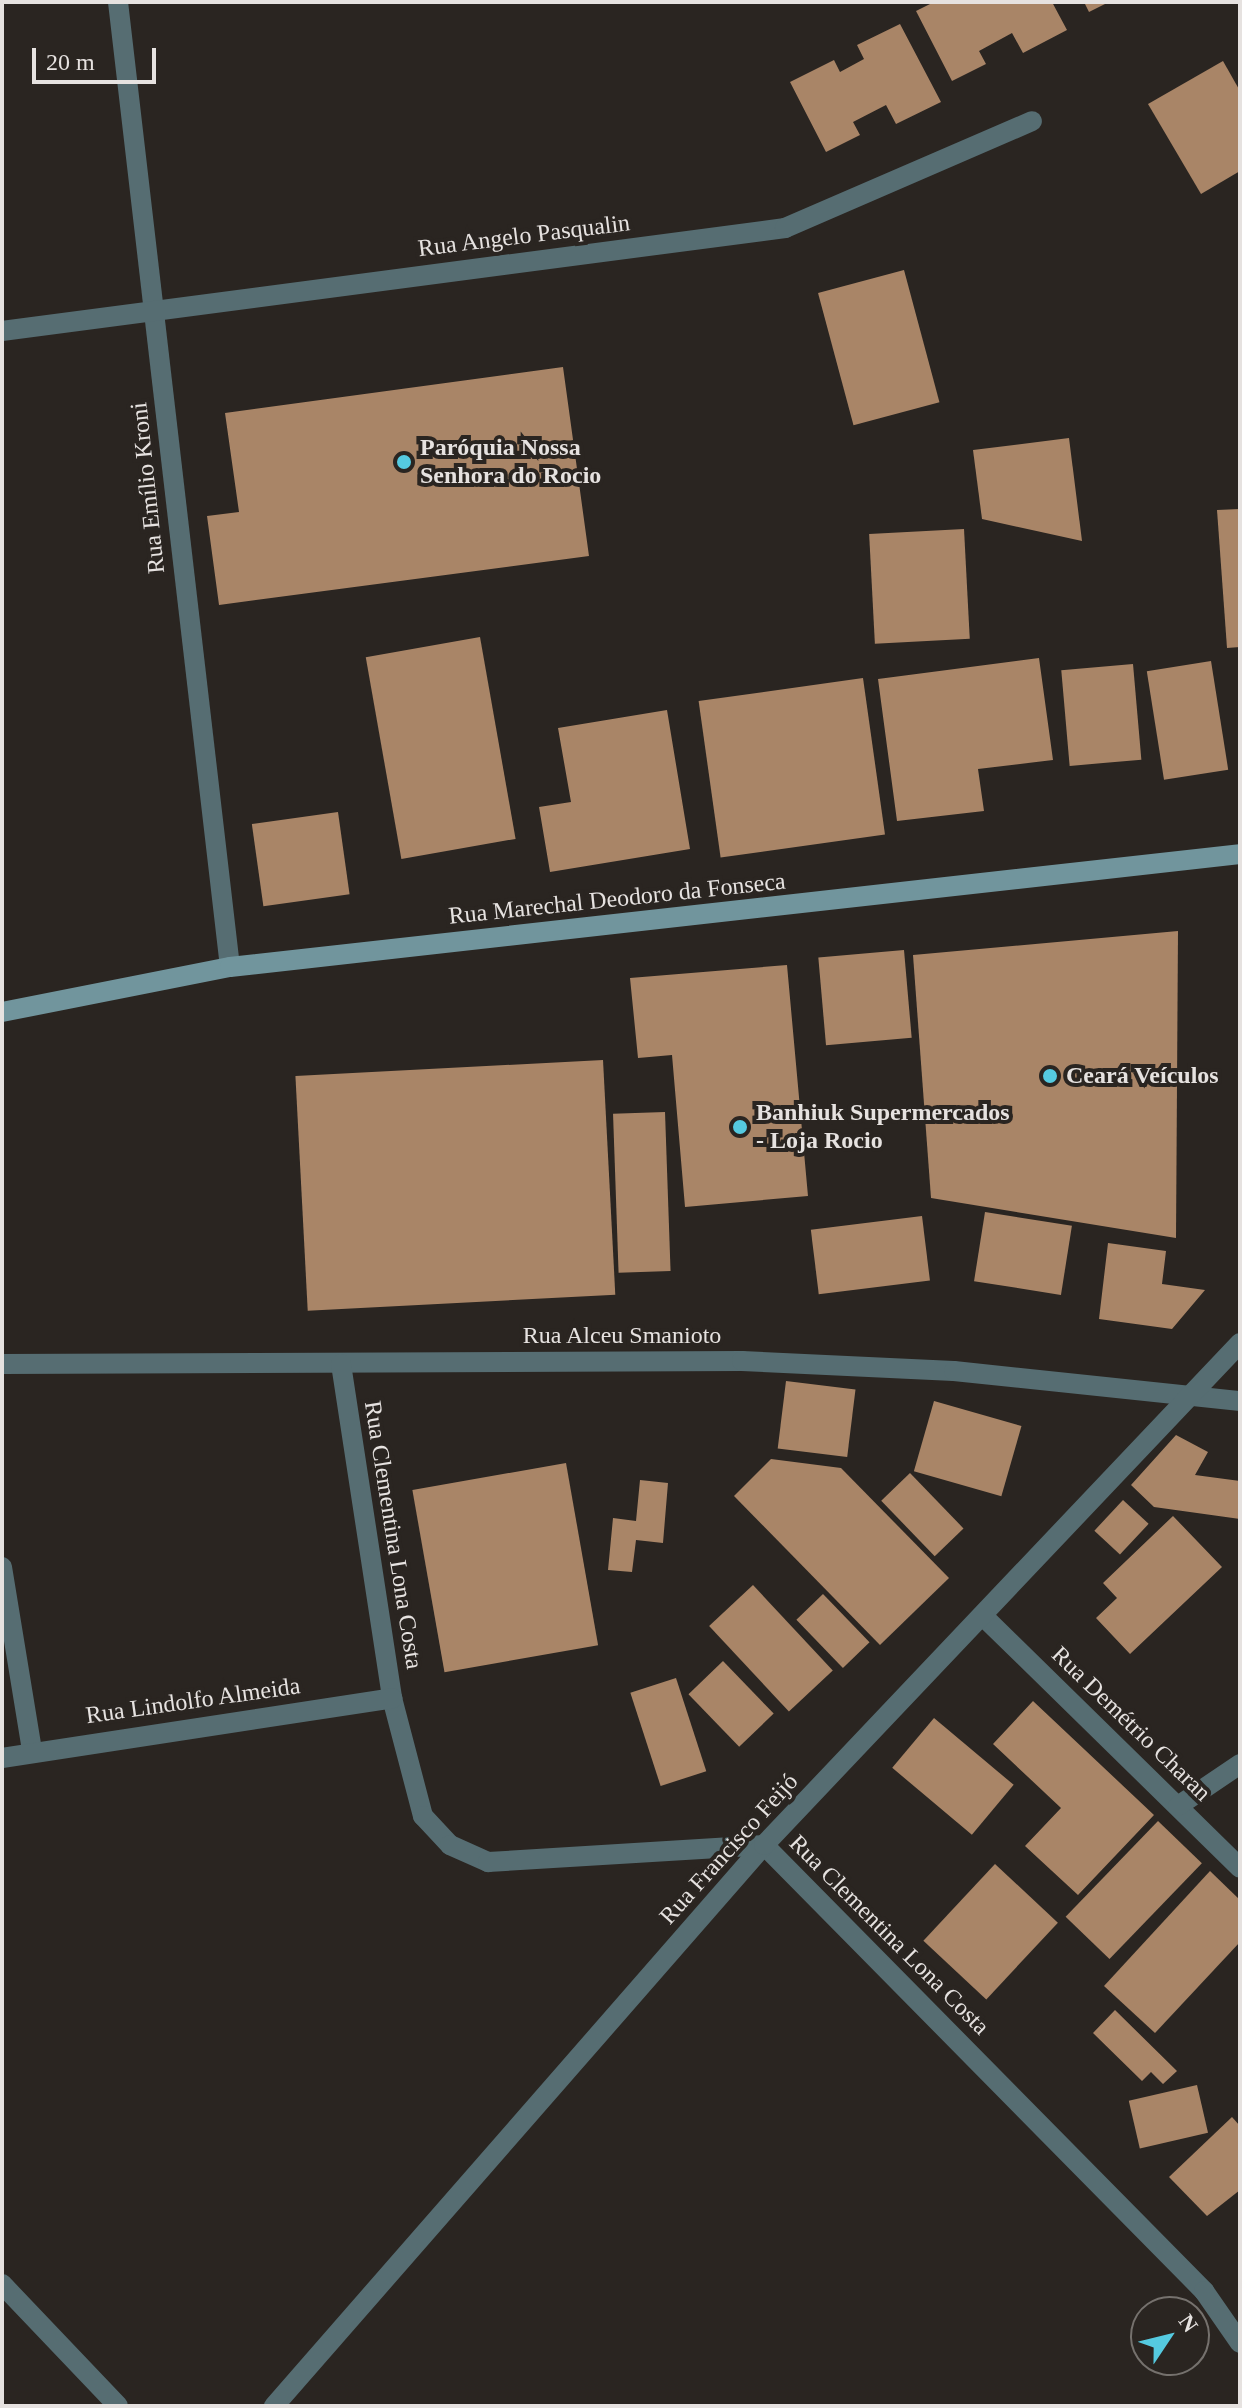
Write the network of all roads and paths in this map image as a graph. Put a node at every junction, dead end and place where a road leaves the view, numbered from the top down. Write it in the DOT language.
graph roads {
  1 [pos="118,2"];
  2 [pos="1032,121"];
  3 [pos="154,309"];
  4 [pos="2,331"];
  5 [pos="1240,854"];
  6 [pos="230,967"];
  7 [pos="2,1012"];
  8 [pos="1240,1343"];
  9 [pos="2,1364"];
  10 [pos="341,1364"];
  11 [pos="1196,1397"];
  12 [pos="1240,1401"];
  13 [pos="2,1567"];
  14 [pos="985,1618"];
  15 [pos="392,1698"];
  16 [pos="32,1751"];
  17 [pos="2,1758"];
  18 [pos="1240,1764"];
  19 [pos="1178,1806"];
  20 [pos="764,1845"];
  21 [pos="1240,1868"];
  22 [pos="2,2284"];
  23 [pos="1240,2343"];
  24 [pos="118,2406"];
  25 [pos="274,2406"];
  1 -- 3 [label="street, Rua Emílio Kroni"];
  2 -- 3 [label="street, Rua Angelo Pasqualin"];
  3 -- 4 [label="street, Rua Angelo Pasqualin"];
  3 -- 6 [label="street, Rua Emílio Kroni"];
  5 -- 6 [label="main road, Rua Marechal Deodoro da Fonseca"];
  6 -- 7 [label="main road, Rua Marechal Deodoro da Fonseca"];
  8 -- 11 [label="street, Rua Francisco Feijó"];
  9 -- 10 [label="street, Rua Alceu Smanioto"];
  10 -- 11 [label="street, Rua Alceu Smanioto"];
  10 -- 15 [label="street, Rua Clementina Lona Costa"];
  11 -- 12 [label="street, Rua Alceu Smanioto"];
  11 -- 14 [label="street, Rua Francisco Feijó"];
  13 -- 16 [label="street"];
  14 -- 19 [label="street, Rua Demétrio Charan"];
  14 -- 20 [label="street, Rua Francisco Feijó"];
  15 -- 16 [label="street, Rua Lindolfo Almeida"];
  15 -- 20 [label="street, Rua Clementina Lona Costa"];
  16 -- 17 [label="street, Rua Lindolfo Almeida"];
  18 -- 19 [label="street"];
  19 -- 21 [label="street, Rua Demétrio Charan"];
  20 -- 23 [label="street, Rua Clementina Lona Costa"];
  20 -- 25 [label="street, Rua Francisco Feijó"];
  22 -- 24 [label="street"];
}
